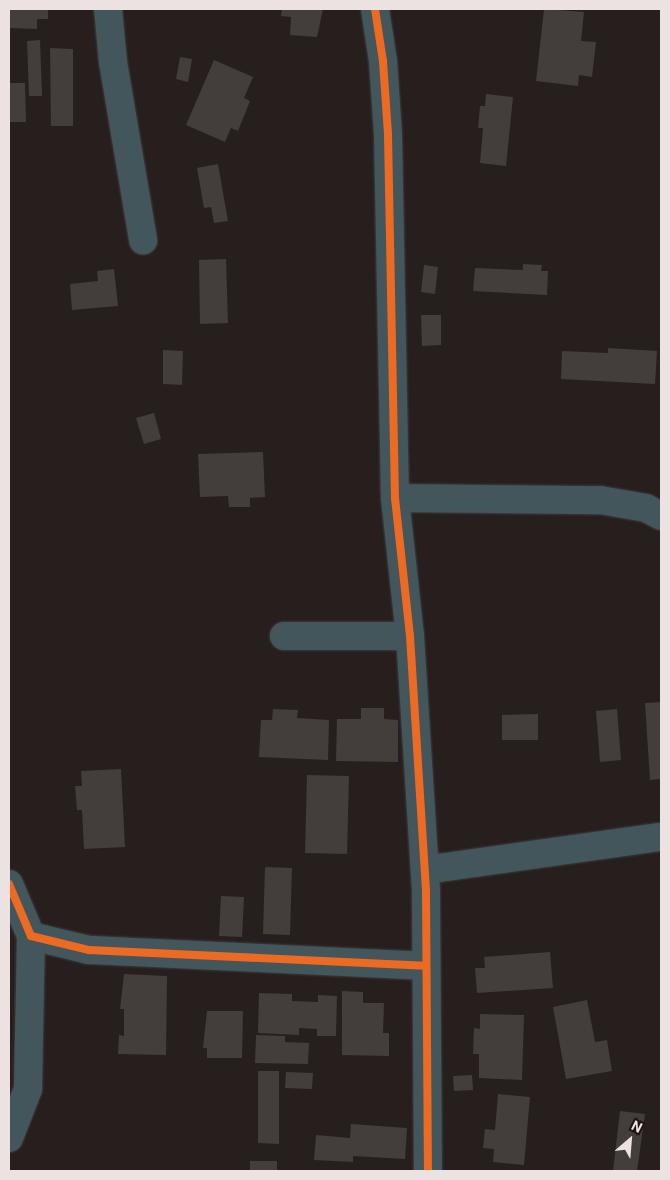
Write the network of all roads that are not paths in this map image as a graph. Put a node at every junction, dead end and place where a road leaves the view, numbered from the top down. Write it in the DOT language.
graph roads {
  1 [pos="108,9"];
  2 [pos="374,9"];
  3 [pos="143,240"];
  4 [pos="395,498"];
  5 [pos="661,516"];
  6 [pos="284,636"];
  7 [pos="410,636"];
  8 [pos="661,837"];
  9 [pos="425,870"];
  10 [pos="9,884"];
  11 [pos="31,936"];
  12 [pos="425,966"];
  13 [pos="9,1138"];
  14 [pos="428,1171"];
  1 -- 3 [label="street"];
  2 -- 4 [label="street"];
  4 -- 5 [label="street"];
  4 -- 7 [label="street"];
  6 -- 7 [label="street"];
  7 -- 9 [label="street"];
  8 -- 9 [label="street"];
  9 -- 12 [label="street"];
  10 -- 11 [label="street"];
  11 -- 12 [label="street"];
  11 -- 13 [label="street"];
  12 -- 14 [label="street"];
}
